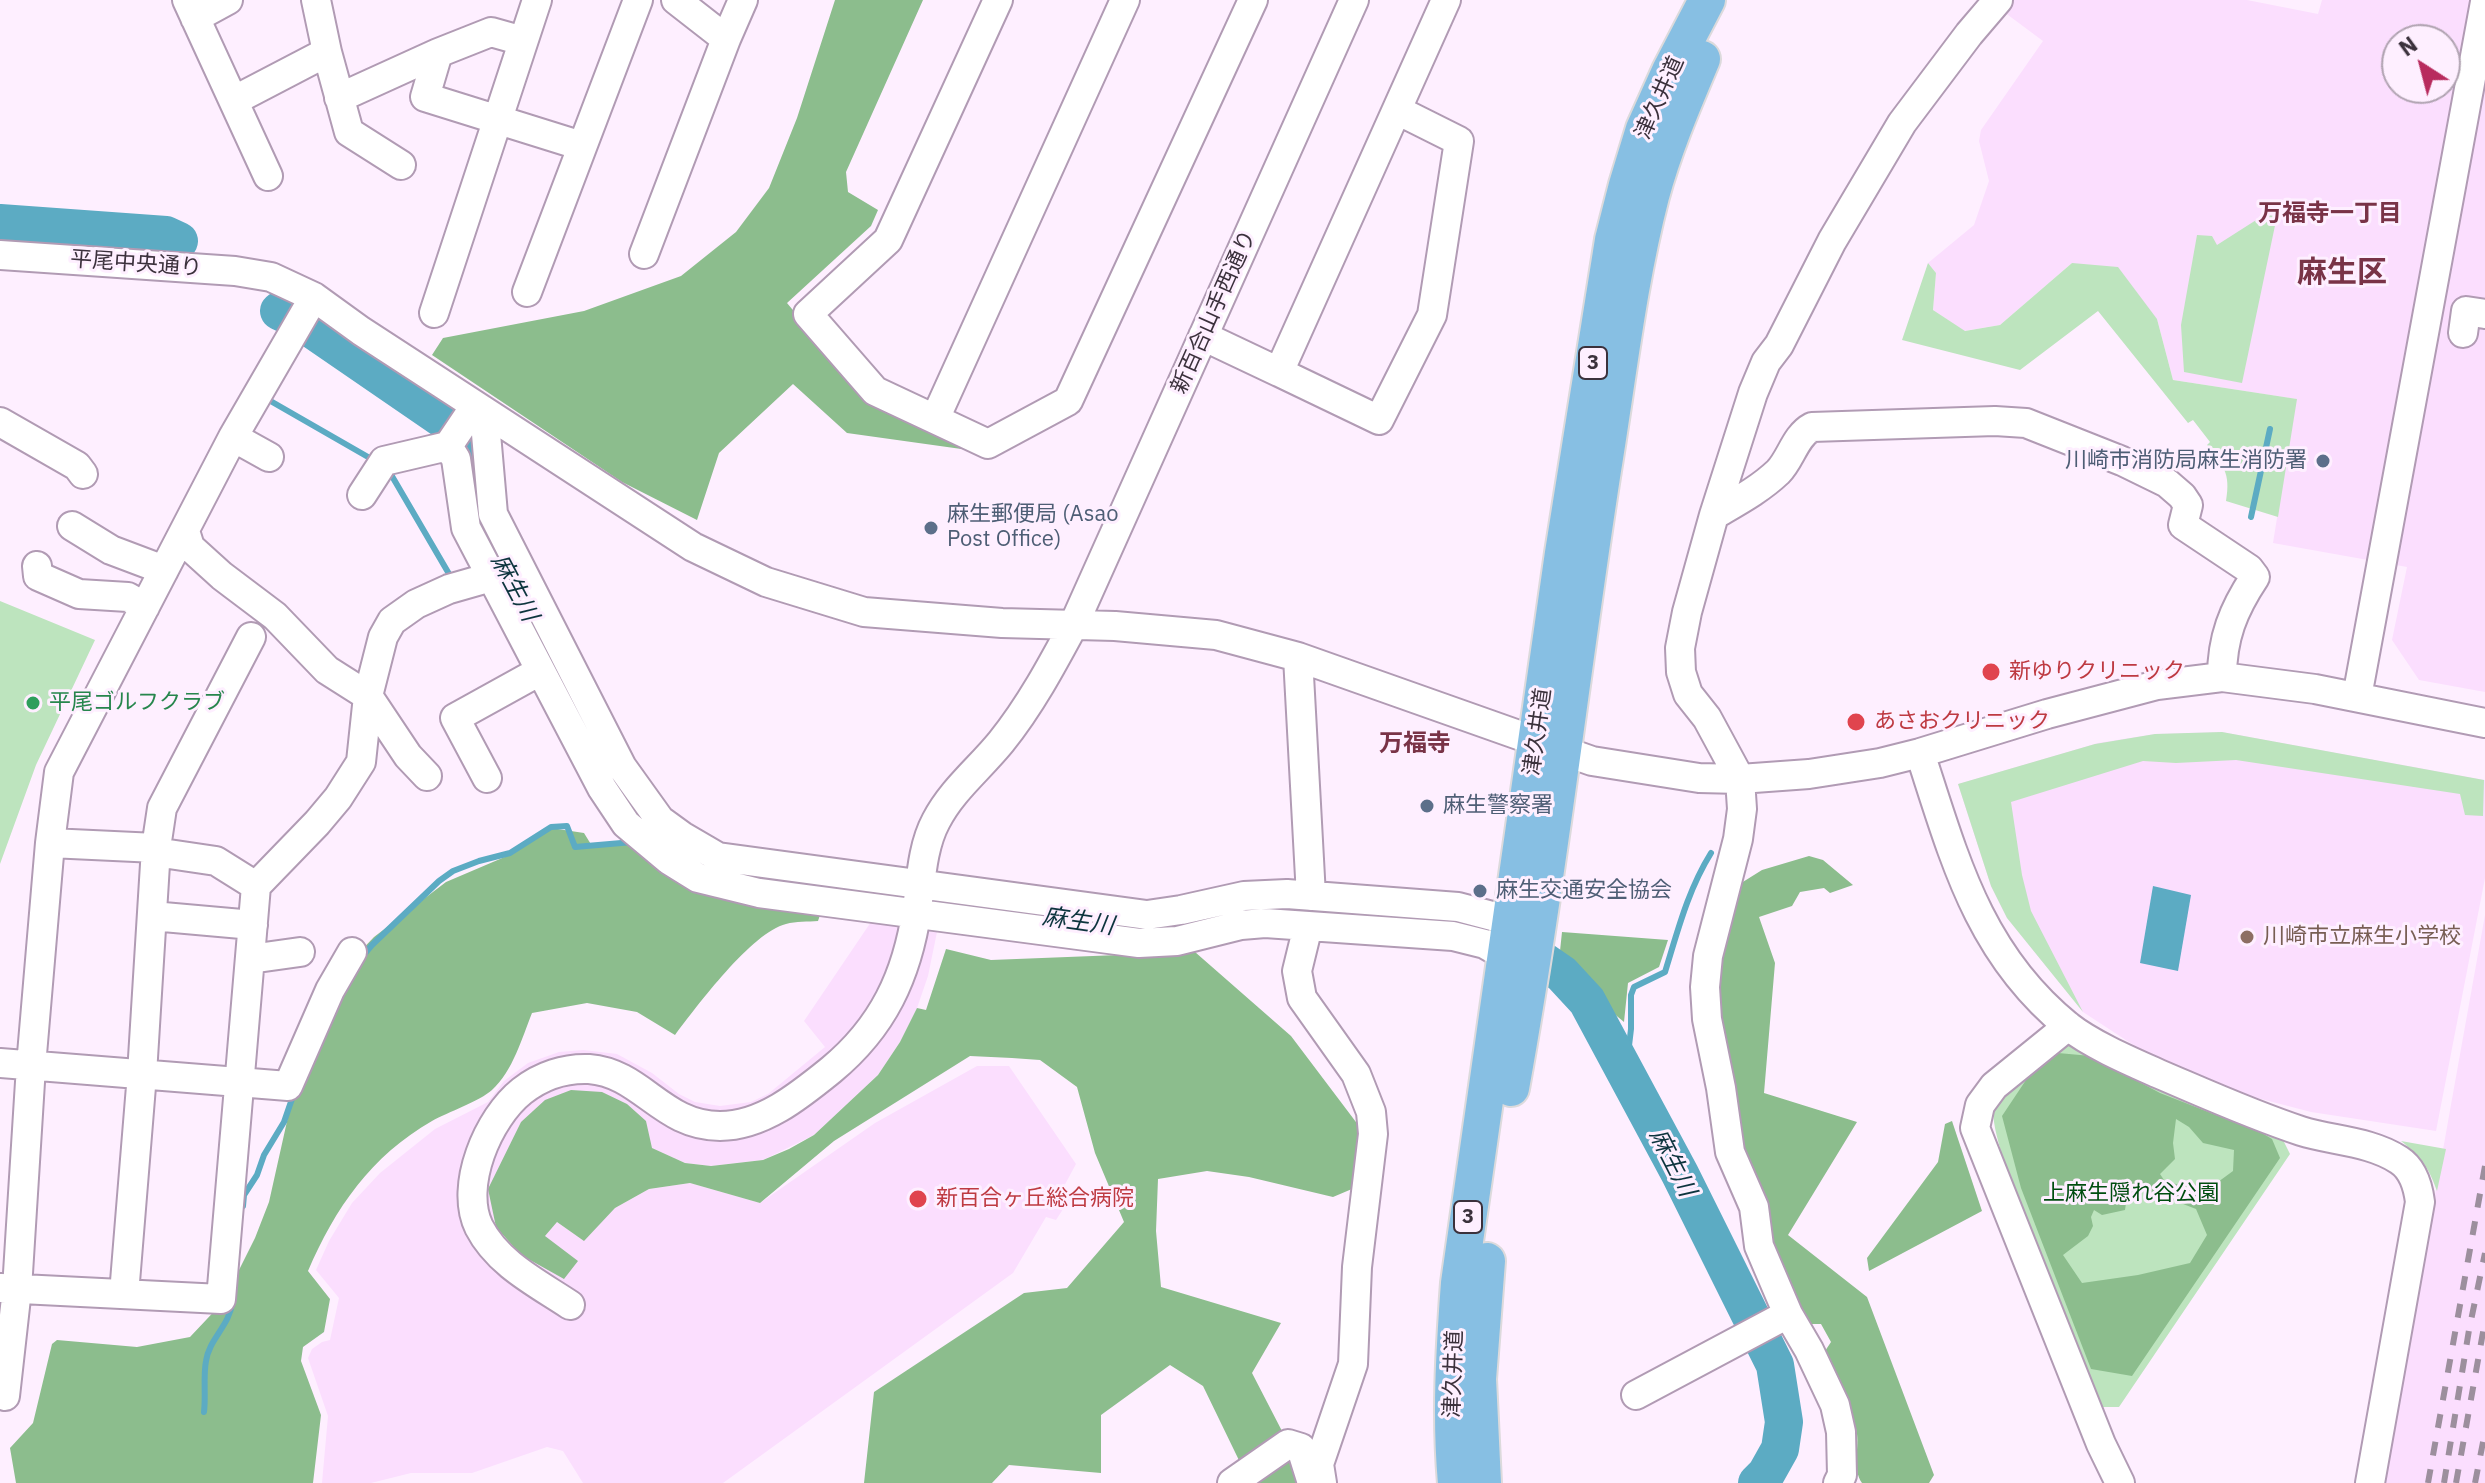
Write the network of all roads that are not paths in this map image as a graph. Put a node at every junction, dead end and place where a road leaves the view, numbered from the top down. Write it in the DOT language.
graph roads {
  1 [pos="228,0"];
  2 [pos="537,0"];
  3 [pos="638,0"];
  4 [pos="676,0"];
  5 [pos="743,0"];
  6 [pos="998,0"];
  7 [pos="1125,0"];
  8 [pos="1253,0"];
  9 [pos="1354,0"];
  10 [pos="1446,0"];
  11 [pos="1707,0"];
  12 [pos="1729,0"];
  13 [pos="1998,0"];
  14 [pos="323,2"];
  15 [pos="2485,2"];
  16 [pos="191,9"];
  17 [pos="726,39"];
  18 [pos="523,41"];
  19 [pos="327,52"];
  20 [pos="438,53"];
  21 [pos="339,98"];
  22 [pos="235,100"];
  23 [pos="1397,110"];
  24 [pos="499,120"];
  25 [pos="582,146"];
  26 [pos="401,165"];
  27 [pos="268,176"];
  28 [pos="644,254"];
  29 [pos="0,255"];
  30 [pos="527,292"];
  31 [pos="314,297"];
  32 [pos="434,313"];
  33 [pos="2485,314"];
  34 [pos="2463,333"];
  35 [pos="1203,336"];
  36 [pos="1279,372"];
  37 [pos="935,419"];
  38 [pos="0,422"];
  39 [pos="465,425"];
  40 [pos="233,437"];
  41 [pos="269,457"];
  42 [pos="83,474"];
  43 [pos="362,495"];
  44 [pos="1714,515"];
  45 [pos="72,526"];
  46 [pos="185,531"];
  47 [pos="37,566"];
  48 [pos="164,570"];
  49 [pos="491,577"];
  50 [pos="145,607"];
  51 [pos="1074,624"];
  52 [pos="251,637"];
  53 [pos="1298,657"];
  54 [pos="540,671"];
  55 [pos="2222,677"];
  56 [pos="368,696"];
  57 [pos="2357,697"];
  58 [pos="2485,723"];
  59 [pos="1549,746"];
  60 [pos="1920,753"];
  61 [pos="427,776"];
  62 [pos="487,778"];
  63 [pos="1740,779"];
  64 [pos="50,843"];
  65 [pos="156,848"];
  66 [pos="256,886"];
  67 [pos="918,899"];
  68 [pos="1325,912"];
  69 [pos="152,916"];
  70 [pos="253,925"];
  71 [pos="1517,944"];
  72 [pos="300,952"];
  73 [pos="352,952"];
  74 [pos="250,959"];
  75 [pos="2068,1026"];
  76 [pos="0,1063"];
  77 [pos="31,1066"];
  78 [pos="142,1074"];
  79 [pos="240,1083"];
  80 [pos="9,1288"];
  81 [pos="124,1294"];
  82 [pos="570,1305"];
  83 [pos="1768,1324"];
  84 [pos="1636,1395"];
  85 [pos="5,1396"];
  86 [pos="1232,1483"];
  87 [pos="1312,1483"];
  88 [pos="1322,1483"];
  89 [pos="1456,1483"];
  90 [pos="1483,1483"];
  91 [pos="1838,1483"];
  92 [pos="2120,1483"];
  93 [pos="2370,1483"];
  1 -- 16 [label="street"];
  2 -- 18 [label="street"];
  3 -- 25 [label="street"];
  4 -- 17 [label="street"];
  5 -- 17 [label="street"];
  6 -- 37 [label="street"];
  7 -- 37 [label="street"];
  8 -- 37 [label="street"];
  9 -- 35 [label="street, 新百合山手西通り"];
  10 -- 23 [label="street"];
  11 -- 59 [label="main road, 津久井道 / 3"];
  12 -- 59 [label="main road, 津久井道 / 3"];
  13 -- 44 [label="street"];
  14 -- 19 [label="street"];
  15 -- 57 [label="street"];
  16 -- 22 [label="street"];
  17 -- 28 [label="street"];
  18 -- 20 [label="street"];
  18 -- 24 [label="street"];
  19 -- 21 [label="street"];
  19 -- 22 [label="street"];
  20 -- 21 [label="street"];
  20 -- 24 [label="street"];
  21 -- 26 [label="street"];
  22 -- 27 [label="street"];
  23 -- 36 [label="street"];
  23 -- 36 [label="street"];
  24 -- 25 [label="street"];
  24 -- 32 [label="street"];
  25 -- 30 [label="street"];
  29 -- 31 [label="street, 平尾中央通り"];
  31 -- 39 [label="street, 平尾中央通り"];
  31 -- 40 [label="street"];
  33 -- 34 [label="street"];
  35 -- 36 [label="street"];
  35 -- 51 [label="street, 新百合山手西通り"];
  38 -- 42 [label="street"];
  39 -- 43 [label="street"];
  39 -- 49 [label="street"];
  39 -- 51 [label="street, 平尾中央通り"];
  39 -- 67 [label="street"];
  40 -- 41 [label="street"];
  40 -- 46 [label="street"];
  44 -- 55 [label="street"];
  44 -- 63 [label="street"];
  45 -- 48 [label="street"];
  46 -- 48 [label="street"];
  46 -- 56 [label="street"];
  47 -- 50 [label="street"];
  48 -- 50 [label="street"];
  49 -- 54 [label="street"];
  49 -- 56 [label="street"];
  50 -- 64 [label="street"];
  51 -- 53 [label="street, 平尾中央通り"];
  51 -- 67 [label="street, 新百合山手西通り"];
  52 -- 65 [label="street"];
  53 -- 59 [label="street, 平尾中央通り"];
  53 -- 68 [label="street"];
  54 -- 62 [label="street"];
  54 -- 67 [label="street"];
  55 -- 57 [label="street, 平尾中央通り"];
  55 -- 60 [label="street, 平尾中央通り"];
  56 -- 61 [label="street"];
  56 -- 66 [label="street"];
  57 -- 58 [label="street, 平尾中央通り"];
  59 -- 63 [label="street, 平尾中央通り"];
  59 -- 71 [label="main road, 津久井道 / 3"];
  60 -- 63 [label="street, 平尾中央通り"];
  60 -- 75 [label="street"];
  63 -- 83 [label="street"];
  64 -- 65 [label="street"];
  64 -- 77 [label="street"];
  65 -- 66 [label="street"];
  65 -- 69 [label="street"];
  66 -- 70 [label="street"];
  67 -- 68 [label="street"];
  67 -- 82 [label="street, 新百合山手西通り"];
  68 -- 71 [label="street"];
  68 -- 88 [label="street"];
  69 -- 70 [label="street"];
  69 -- 78 [label="street"];
  70 -- 74 [label="street"];
  71 -- 89 [label="main road, 津久井道 / 3"];
  71 -- 90 [label="main road, 津久井道 / 3"];
  72 -- 74 [label="street"];
  73 -- 79 [label="street"];
  74 -- 79 [label="street"];
  75 -- 92 [label="street"];
  75 -- 93 [label="street"];
  76 -- 77 [label="street"];
  77 -- 78 [label="street"];
  77 -- 80 [label="street"];
  78 -- 79 [label="street"];
  78 -- 81 [label="street"];
  79 -- 81 [label="street"];
  80 -- 81 [label="street"];
  80 -- 85 [label="street"];
  83 -- 84 [label="street"];
  83 -- 91 [label="street"];
  86 -- 87 [label="street"];
}
